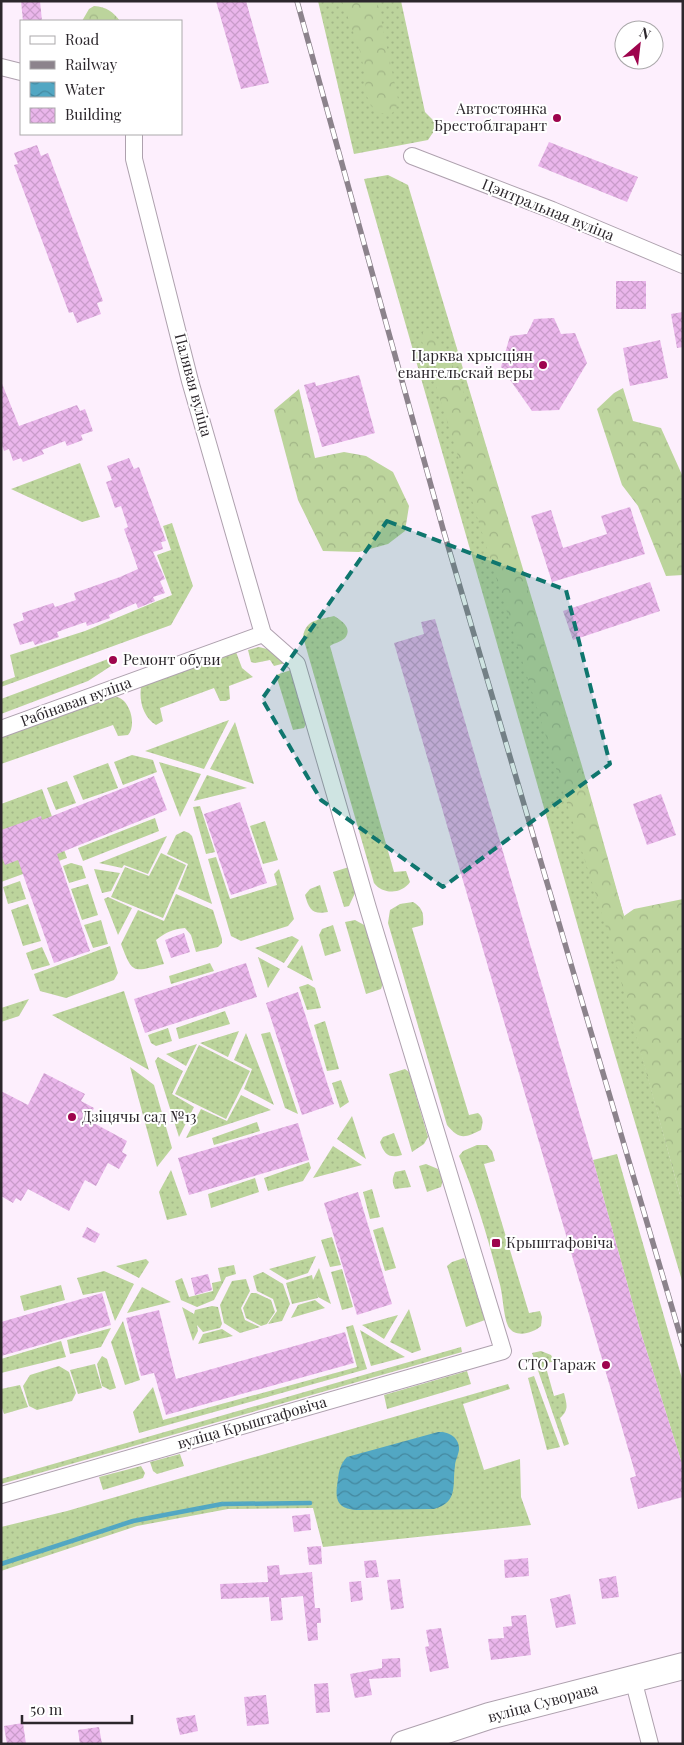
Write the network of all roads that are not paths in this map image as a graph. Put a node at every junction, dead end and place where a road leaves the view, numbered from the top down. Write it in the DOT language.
graph roads {
  1 [pos="1,67"];
  2 [pos="20,72"];
  3 [pos="134,135"];
  4 [pos="412,156"];
  5 [pos="683,265"];
  6 [pos="263,634"];
  7 [pos="1,729"];
  8 [pos="1,1495"];
  9 [pos="683,1666"];
  10 [pos="633,1679"];
  11 [pos="404,1744"];
  12 [pos="650,1744"];
  1 -- 2 [label="street"];
  3 -- 6 [label="street, Палявая вуліца"];
  4 -- 5 [label="street, Цэнтральная вуліца"];
  6 -- 7 [label="street, Рабінавая вуліца"];
  6 -- 8 [label="street, вуліца Крыштафовіча"];
  9 -- 10 [label="main road, вуліца Суворава"];
  10 -- 11 [label="main road, вуліца Суворава"];
  10 -- 12 [label="street"];
}
